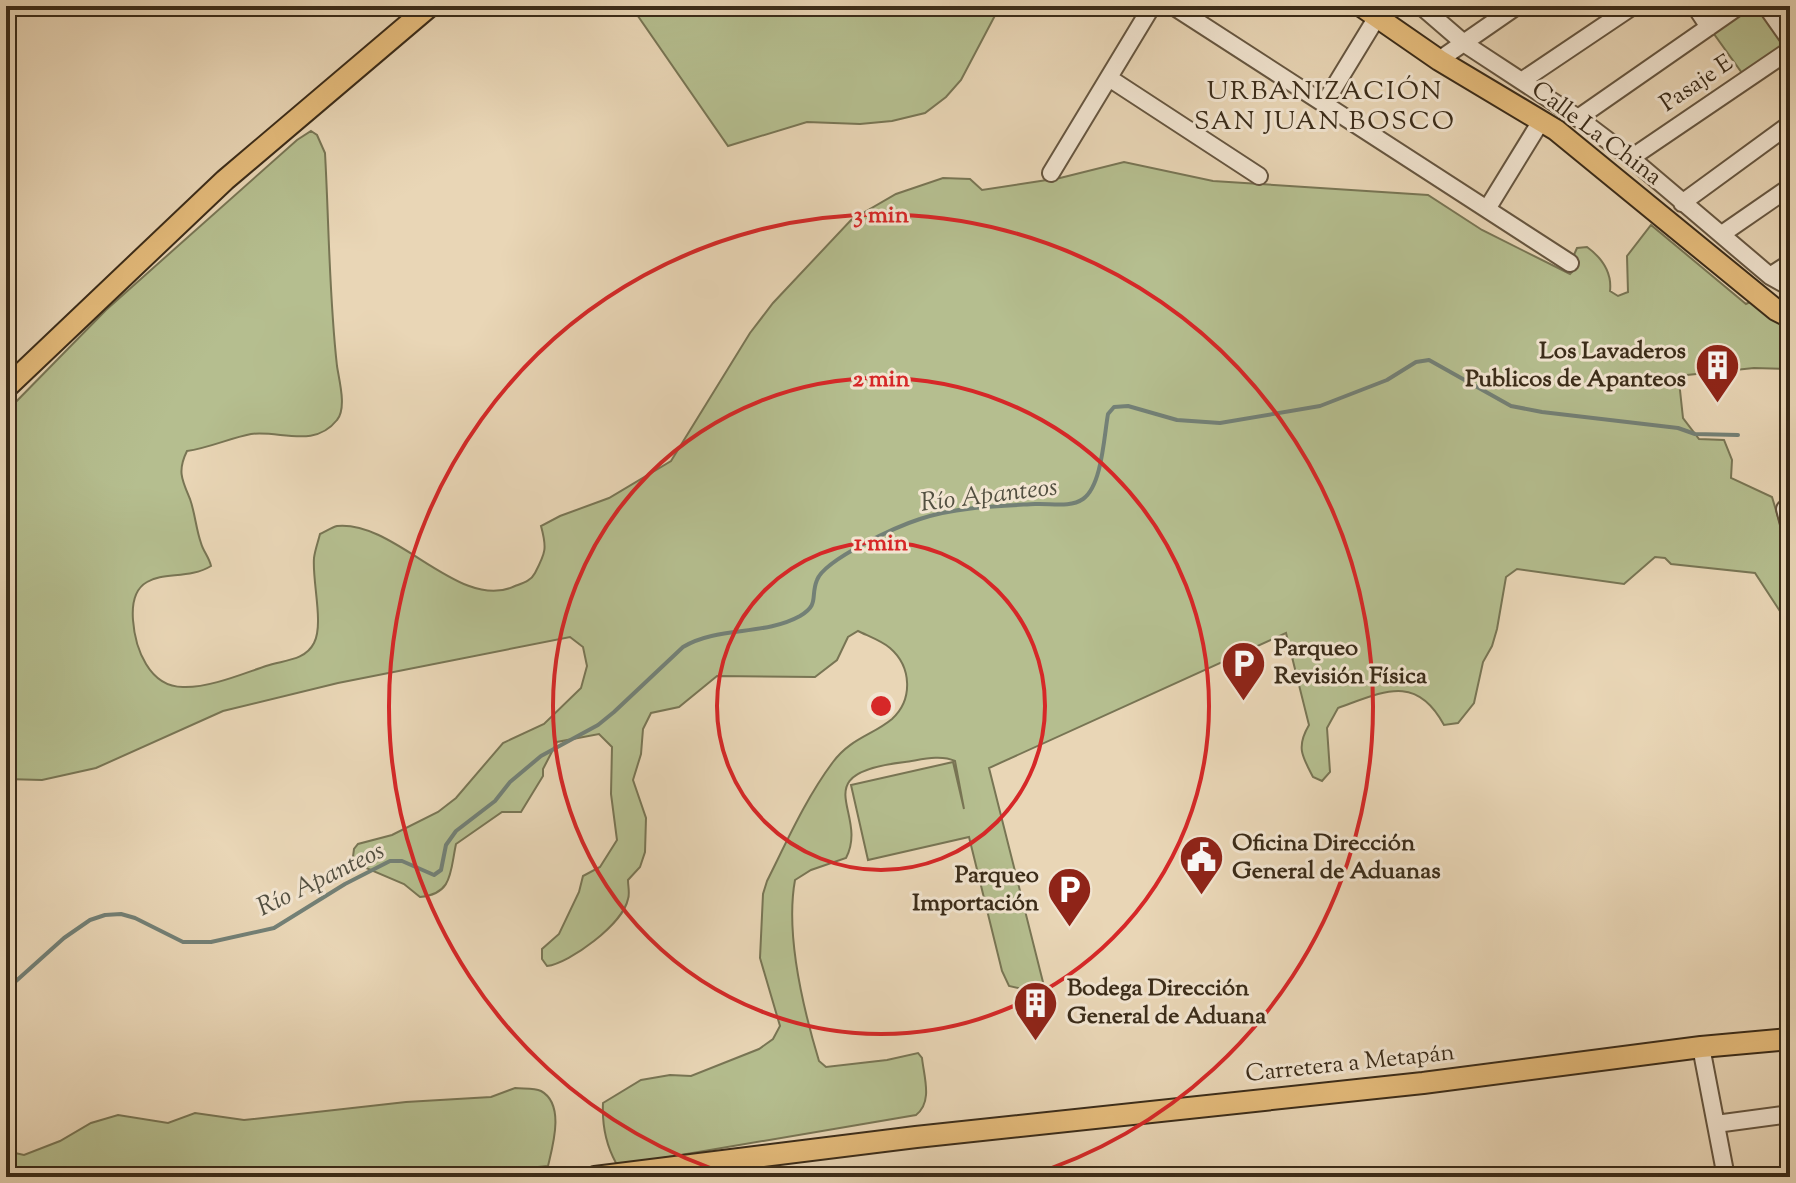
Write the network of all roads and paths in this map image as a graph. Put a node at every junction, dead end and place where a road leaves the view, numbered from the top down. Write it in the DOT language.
graph roads {
  1 [pos="430,6"];
  2 [pos="1152,6"];
  3 [pos="1173,6"];
  4 [pos="1421,6"];
  5 [pos="1517,6"];
  6 [pos="1633,6"];
  7 [pos="1695,6"];
  8 [pos="1739,6"];
  9 [pos="1766,6"];
  10 [pos="1369,12"];
  11 [pos="1709,27"];
  12 [pos="1790,40"];
  13 [pos="1465,44"];
  14 [pos="1790,50"];
  15 [pos="1439,60"];
  16 [pos="1109,78"];
  17 [pos="1523,80"];
  18 [pos="1324,104"];
  19 [pos="1578,118"];
  20 [pos="1541,121"];
  21 [pos="1790,124"];
  22 [pos="1631,158"];
  23 [pos="1051,173"];
  24 [pos="1259,176"];
  25 [pos="1790,187"];
  26 [pos="1682,203"];
  27 [pos="1487,209"];
  28 [pos="1722,234"];
  29 [pos="1570,263"];
  30 [pos="1790,263"];
  31 [pos="1770,276"];
  32 [pos="1790,287"];
  33 [pos="1790,317"];
  34 [pos="6,388"];
  35 [pos="1785,509"];
  36 [pos="1790,528"];
  37 [pos="1790,1039"];
  38 [pos="1701,1047"];
  39 [pos="1790,1114"];
  40 [pos="1716,1124"];
  41 [pos="595,1177"];
  42 [pos="1726,1177"];
  1 -- 34 [label="main road"];
  2 -- 16 [label="street"];
  3 -- 18 [label="street"];
  4 -- 13 [label="street"];
  5 -- 13 [label="street"];
  6 -- 17 [label="street"];
  7 -- 11 [label="street"];
  8 -- 11 [label="street"];
  9 -- 12 [label="street"];
  10 -- 15 [label="main road, Calle La China"];
  10 -- 18 [label="street"];
  11 -- 19 [label="street"];
  13 -- 15 [label="street"];
  13 -- 17 [label="street"];
  14 -- 22 [label="street, Pasaje E"];
  15 -- 20 [label="main road, Calle La China"];
  16 -- 23 [label="street"];
  16 -- 24 [label="street"];
  17 -- 19 [label="street"];
  18 -- 27 [label="street"];
  19 -- 22 [label="street"];
  20 -- 27 [label="street"];
  20 -- 33 [label="main road, Calle La China"];
  21 -- 26 [label="street"];
  22 -- 26 [label="street"];
  25 -- 28 [label="street"];
  26 -- 28 [label="street"];
  27 -- 29 [label="street"];
  28 -- 31 [label="street"];
  30 -- 31 [label="street"];
  31 -- 32 [label="street"];
  35 -- 36 [label="street"];
  37 -- 38 [label="main road, Carretera a Metapán"];
  38 -- 40 [label="street"];
  38 -- 41 [label="main road, Carretera a Metapán"];
  39 -- 40 [label="street"];
  40 -- 42 [label="street"];
}
